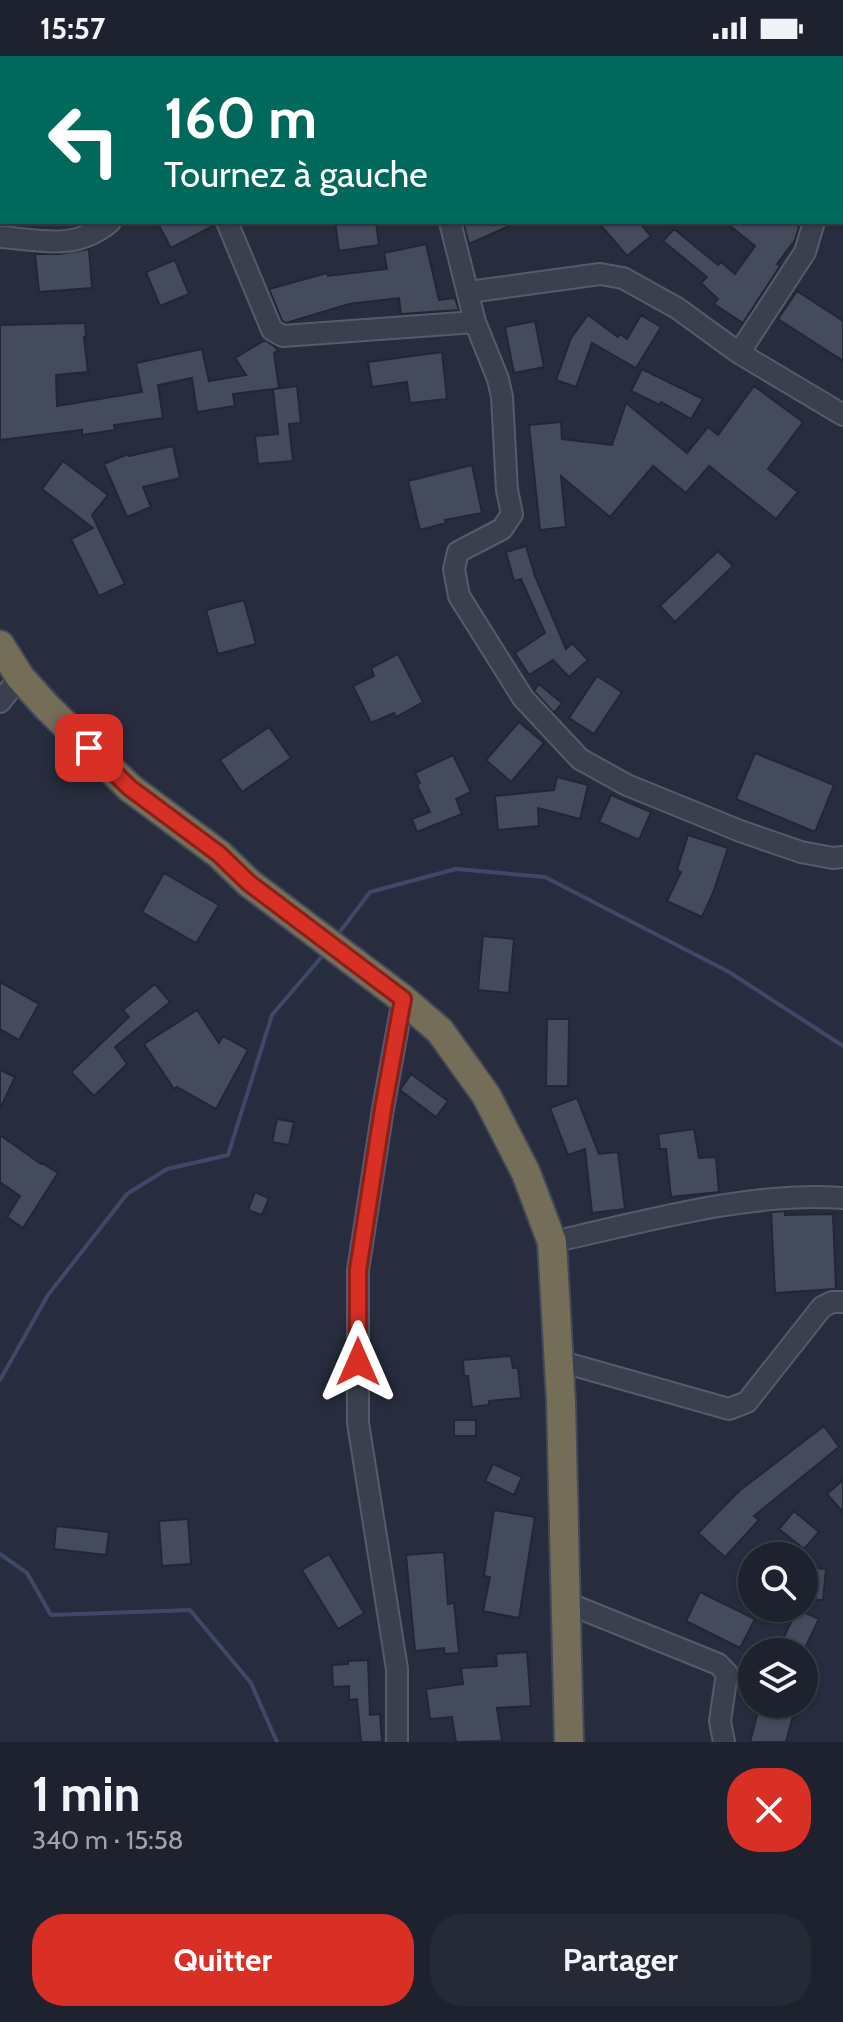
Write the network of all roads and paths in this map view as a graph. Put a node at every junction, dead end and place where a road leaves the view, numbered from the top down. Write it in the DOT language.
graph roads {
  1 [pos="108,224"];
  2 [pos="228,224"];
  3 [pos="451,224"];
  4 [pos="813,224"];
  5 [pos="0,237"];
  6 [pos="469,292"];
  7 [pos="475,322"];
  8 [pos="739,353"];
  9 [pos="843,415"];
  10 [pos="0,645"];
  11 [pos="8,685"];
  12 [pos="843,857"];
  13 [pos="403,999"];
  14 [pos="843,1198"];
  15 [pos="552,1242"];
  16 [pos="843,1302"];
  17 [pos="559,1361"];
  18 [pos="567,1603"];
  19 [pos="397,1742"];
  20 [pos="569,1742"];
  21 [pos="724,1742"];
  1 -- 5 [label="street"];
  2 -- 7 [label="street"];
  3 -- 6 [label="street"];
  4 -- 8 [label="street"];
  6 -- 7 [label="street"];
  6 -- 8 [label="street"];
  7 -- 12 [label="street"];
  8 -- 9 [label="street"];
  10 -- 11 [label="highway"];
  11 -- 13 [label="highway"];
  13 -- 15 [label="highway"];
  13 -- 19 [label="street"];
  14 -- 15 [label="street"];
  15 -- 17 [label="highway"];
  16 -- 17 [label="street"];
  17 -- 18 [label="highway"];
  18 -- 20 [label="highway"];
  18 -- 21 [label="street"];
}
